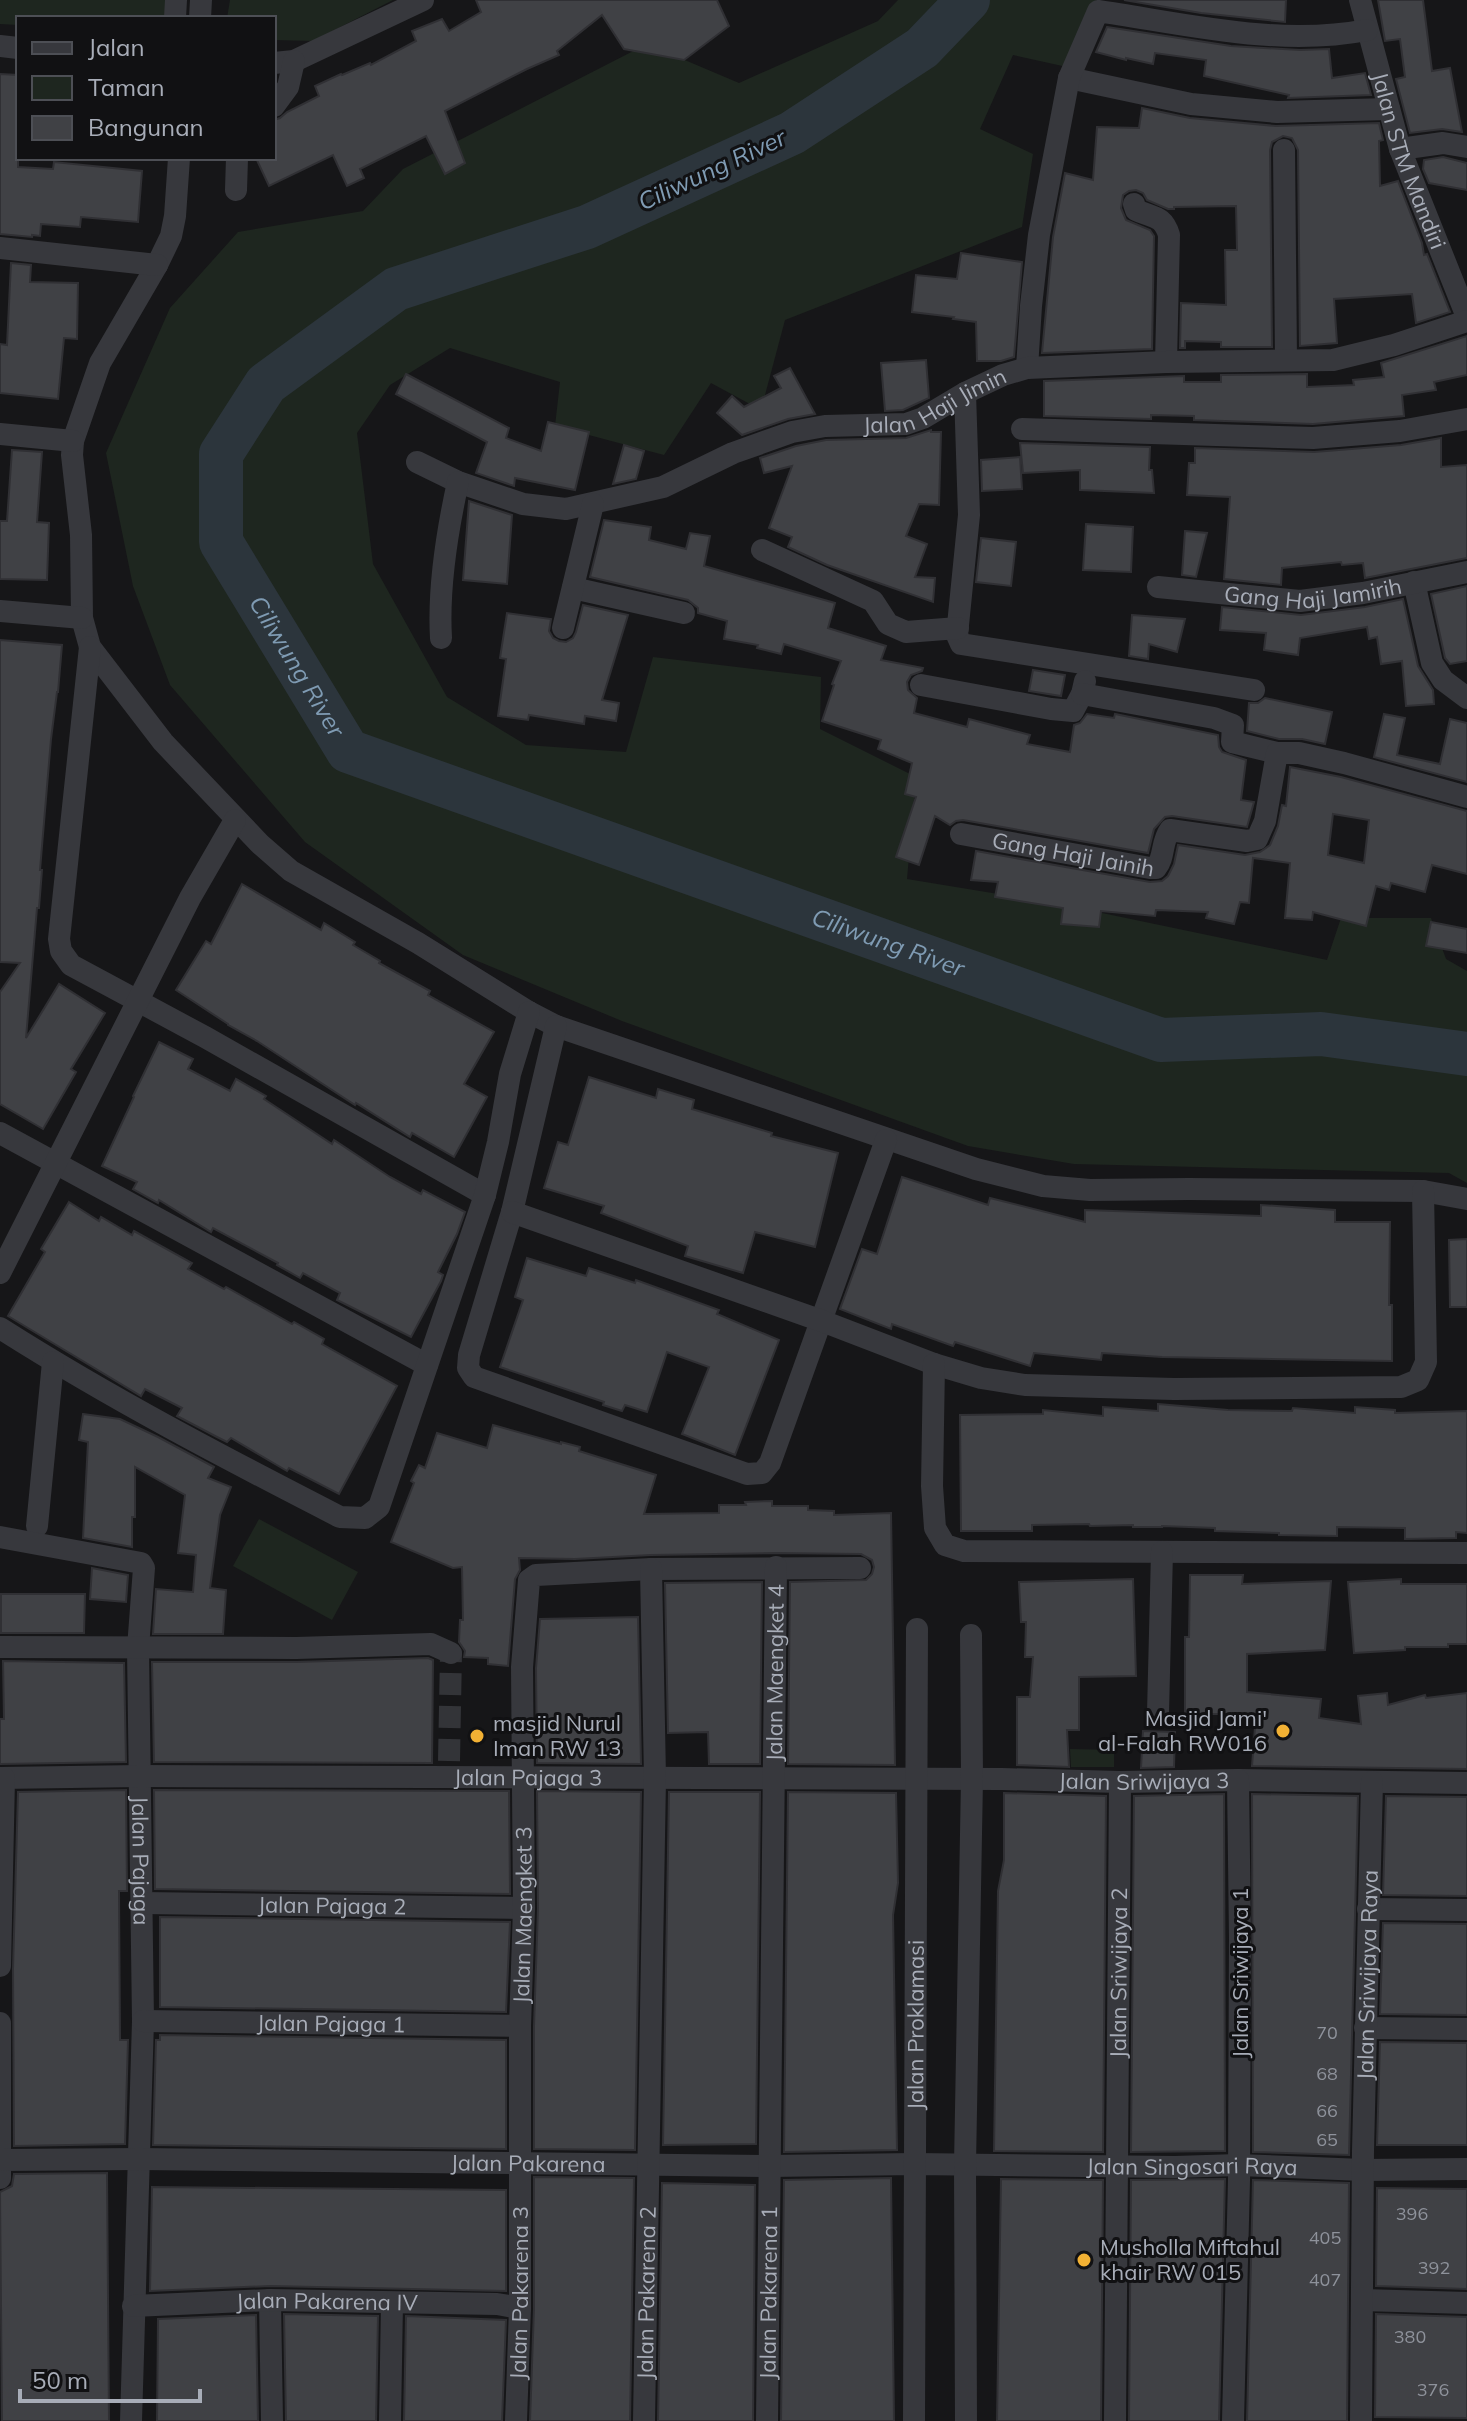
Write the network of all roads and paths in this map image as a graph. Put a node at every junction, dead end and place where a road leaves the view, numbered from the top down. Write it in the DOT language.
graph roads {
  1 [pos="423,0"];
  2 [pos="1360,0"];
  3 [pos="1367,30"];
  4 [pos="284,62"];
  5 [pos="1069,78"];
  6 [pos="276,103"];
  7 [pos="1389,109"];
  8 [pos="1467,147"];
  9 [pos="1400,149"];
  10 [pos="1284,150"];
  11 [pos="179,160"];
  12 [pos="237,160"];
  13 [pos="236,190"];
  14 [pos="1134,204"];
  15 [pos="0,248"];
  16 [pos="157,265"];
  17 [pos="1467,319"];
  18 [pos="1286,360"];
  19 [pos="1166,362"];
  20 [pos="1027,368"];
  21 [pos="965,393"];
  22 [pos="1467,419"];
  23 [pos="1022,429"];
  24 [pos="0,434"];
  25 [pos="73,441"];
  26 [pos="417,462"];
  27 [pos="458,482"];
  28 [pos="593,504"];
  29 [pos="762,550"];
  30 [pos="1467,572"];
  31 [pos="1414,582"];
  32 [pos="1158,587"];
  33 [pos="573,588"];
  34 [pos="0,611"];
  35 [pos="684,613"];
  36 [pos="82,618"];
  37 [pos="563,628"];
  38 [pos="958,628"];
  39 [pos="441,638"];
  40 [pos="90,647"];
  41 [pos="1088,664"];
  42 [pos="921,685"];
  43 [pos="1254,690"];
  44 [pos="1082,694"];
  45 [pos="1467,698"];
  46 [pos="1277,753"];
  47 [pos="1467,797"];
  48 [pos="235,820"];
  49 [pos="961,834"];
  50 [pos="138,1000"];
  51 [pos="529,1012"];
  52 [pos="556,1026"];
  53 [pos="0,1133"];
  54 [pos="886,1140"];
  55 [pos="57,1164"];
  56 [pos="1423,1191"];
  57 [pos="485,1195"];
  58 [pos="1467,1199"];
  59 [pos="512,1212"];
  60 [pos="0,1273"];
  61 [pos="822,1321"];
  62 [pos="0,1328"];
  63 [pos="53,1362"];
  64 [pos="934,1364"];
  65 [pos="427,1365"];
  66 [pos="37,1526"];
  67 [pos="0,1537"];
  68 [pos="1162,1552"];
  69 [pos="1467,1553"];
  70 [pos="776,1567"];
  71 [pos="860,1568"];
  72 [pos="651,1569"];
  73 [pos="917,1629"];
  74 [pos="971,1635"];
  75 [pos="0,1647"];
  76 [pos="138,1648"];
  77 [pos="451,1653"];
  78 [pos="1158,1713"];
  79 [pos="140,1776"];
  80 [pos="2,1778"];
  81 [pos="655,1778"];
  82 [pos="522,1779"];
  83 [pos="774,1779"];
  84 [pos="917,1779"];
  85 [pos="972,1779"];
  86 [pos="1238,1780"];
  87 [pos="1120,1782"];
  88 [pos="1372,1782"];
  89 [pos="1467,1783"];
  90 [pos="142,1903"];
  91 [pos="524,1908"];
  92 [pos="1368,1909"];
  93 [pos="1467,1910"];
  94 [pos="0,1966"];
  95 [pos="143,2021"];
  96 [pos="0,2023"];
  97 [pos="520,2026"];
  98 [pos="1365,2028"];
  99 [pos="1467,2029"];
  100 [pos="139,2159"];
  101 [pos="0,2160"];
  102 [pos="519,2164"];
  103 [pos="649,2164"];
  104 [pos="915,2164"];
  105 [pos="965,2165"];
  106 [pos="1117,2165"];
  107 [pos="1238,2165"];
  108 [pos="769,2166"];
  109 [pos="1467,2169"];
  110 [pos="1363,2170"];
  111 [pos="0,2178"];
  112 [pos="270,2300"];
  113 [pos="1362,2300"];
  114 [pos="392,2303"];
  115 [pos="1467,2303"];
  116 [pos="133,2306"];
  117 [pos="520,2308"];
  118 [pos="131,2421"];
  119 [pos="272,2421"];
  120 [pos="390,2421"];
  121 [pos="516,2421"];
  122 [pos="644,2421"];
  123 [pos="767,2421"];
  124 [pos="914,2421"];
  125 [pos="966,2421"];
  126 [pos="1115,2421"];
  127 [pos="1233,2421"];
  128 [pos="1361,2421"];
  1 -- 4 [label="street"];
  2 -- 3 [label="street, Jalan STM Mandiri"];
  3 -- 5 [label="street"];
  3 -- 7 [label="street, Jalan STM Mandiri"];
  4 -- 6 [label="street"];
  5 -- 7 [label="street"];
  5 -- 20 [label="street"];
  7 -- 9 [label="street, Jalan STM Mandiri"];
  8 -- 9 [label="street"];
  9 -- 17 [label="street, Jalan STM Mandiri"];
  10 -- 18 [label="street"];
  11 -- 16 [label="street"];
  12 -- 13 [label="street"];
  14 -- 19 [label="street"];
  15 -- 16 [label="street"];
  16 -- 25 [label="street"];
  17 -- 18 [label="street, Jalan Haji Jimin"];
  18 -- 19 [label="street, Jalan Haji Jimin"];
  19 -- 20 [label="street, Jalan Haji Jimin"];
  20 -- 21 [label="street, Jalan Haji Jimin"];
  21 -- 28 [label="street, Jalan Haji Jimin"];
  21 -- 38 [label="street"];
  22 -- 23 [label="street"];
  24 -- 25 [label="street"];
  25 -- 36 [label="street"];
  26 -- 27 [label="street, Jalan Haji Jimin"];
  27 -- 28 [label="street, Jalan Haji Jimin"];
  27 -- 39 [label="street"];
  28 -- 33 [label="street"];
  29 -- 38 [label="street"];
  30 -- 31 [label="street, Gang Haji Jamirih"];
  31 -- 32 [label="street, Gang Haji Jamirih"];
  31 -- 45 [label="street"];
  33 -- 35 [label="street"];
  33 -- 37 [label="street"];
  34 -- 36 [label="street"];
  36 -- 40 [label="street"];
  38 -- 41 [label="street"];
  40 -- 48 [label="street"];
  40 -- 50 [label="street"];
  41 -- 43 [label="street"];
  41 -- 44 [label="street"];
  42 -- 44 [label="street"];
  44 -- 46 [label="street"];
  46 -- 47 [label="street"];
  46 -- 49 [label="street, Gang Haji Jainih"];
  48 -- 50 [label="street"];
  48 -- 51 [label="street"];
  50 -- 55 [label="street"];
  50 -- 57 [label="street"];
  51 -- 52 [label="street"];
  51 -- 57 [label="street"];
  52 -- 54 [label="street"];
  52 -- 59 [label="street"];
  53 -- 55 [label="street"];
  54 -- 56 [label="street"];
  54 -- 61 [label="street"];
  55 -- 60 [label="street"];
  55 -- 65 [label="street"];
  56 -- 58 [label="street"];
  56 -- 64 [label="street"];
  57 -- 65 [label="street"];
  59 -- 61 [label="street"];
  59 -- 61 [label="street"];
  61 -- 64 [label="street"];
  62 -- 63 [label="street"];
  63 -- 65 [label="street"];
  63 -- 66 [label="street"];
  64 -- 68 [label="street"];
  67 -- 76 [label="street, Jalan Pajaga"];
  68 -- 69 [label="street"];
  68 -- 78 [label="street"];
  70 -- 71 [label="street"];
  70 -- 72 [label="street"];
  70 -- 83 [label="street, Jalan Maengket 4"];
  72 -- 81 [label="street, Jalan Pakarena 2"];
  72 -- 82 [label="street, Jalan Maengket 3"];
  73 -- 84 [label="street, Jalan Proklamasi"];
  74 -- 85 [label="street"];
  75 -- 76 [label="street"];
  76 -- 77 [label="street"];
  76 -- 79 [label="street, Jalan Pajaga"];
  79 -- 80 [label="street, Jalan Pajaga 3"];
  79 -- 82 [label="street, Jalan Pajaga 3"];
  79 -- 90 [label="street, Jalan Pajaga"];
  80 -- 94 [label="street"];
  81 -- 82 [label="street, Jalan Pajaga 3"];
  81 -- 83 [label="street, Jalan Pajaga 3"];
  81 -- 103 [label="street, Jalan Pakarena 2"];
  82 -- 91 [label="street, Jalan Maengket 3"];
  83 -- 84 [label="street, Jalan Pajaga 3"];
  83 -- 108 [label="street, Jalan Maengket 4"];
  84 -- 85 [label="street, Jalan Sriwijaya 3"];
  84 -- 104 [label="street, Jalan Proklamasi"];
  85 -- 87 [label="street, Jalan Sriwijaya 3"];
  85 -- 105 [label="street"];
  86 -- 87 [label="street, Jalan Sriwijaya 3"];
  86 -- 88 [label="street, Jalan Sriwijaya 3"];
  86 -- 107 [label="street, Jalan Sriwijaya 1"];
  87 -- 106 [label="street, Jalan Sriwijaya 2"];
  88 -- 89 [label="street, Jalan Sriwijaya 3"];
  88 -- 92 [label="street, Jalan Sriwijaya Raya"];
  90 -- 91 [label="street, Jalan Pajaga 2"];
  90 -- 95 [label="street, Jalan Pajaga"];
  91 -- 97 [label="street, Jalan Maengket 3"];
  92 -- 93 [label="street"];
  92 -- 98 [label="street, Jalan Sriwijaya Raya"];
  95 -- 97 [label="street, Jalan Pajaga 1"];
  95 -- 100 [label="street, Jalan Pajaga"];
  96 -- 101 [label="street"];
  97 -- 102 [label="street, Jalan Maengket 3"];
  98 -- 99 [label="street"];
  98 -- 110 [label="street, Jalan Sriwijaya Raya"];
  100 -- 101 [label="street, Jalan Pakarena"];
  100 -- 102 [label="street, Jalan Pakarena"];
  100 -- 116 [label="street, Jalan Pajaga"];
  101 -- 111 [label="street"];
  102 -- 103 [label="street, Jalan Pakarena"];
  102 -- 117 [label="street, Jalan Pakarena 3"];
  103 -- 108 [label="street, Jalan Pakarena"];
  103 -- 122 [label="street, Jalan Pakarena 2"];
  104 -- 105 [label="street, Jalan Singosari Raya"];
  104 -- 108 [label="street, Jalan Pakarena"];
  104 -- 124 [label="street, Jalan Proklamasi"];
  105 -- 106 [label="street, Jalan Singosari Raya"];
  105 -- 125 [label="street"];
  106 -- 107 [label="street, Jalan Singosari Raya"];
  106 -- 126 [label="street, Jalan Sriwijaya 2"];
  107 -- 110 [label="street, Jalan Singosari Raya"];
  107 -- 127 [label="street, Jalan Sriwijaya 1"];
  108 -- 123 [label="street, Jalan Pakarena 1"];
  109 -- 110 [label="street, Jalan Singosari Raya"];
  110 -- 113 [label="street, Jalan Sriwijaya Raya"];
  112 -- 114 [label="street, Jalan Pakarena IV"];
  112 -- 116 [label="street, Jalan Pakarena IV"];
  112 -- 119 [label="street"];
  113 -- 115 [label="street"];
  113 -- 128 [label="street, Jalan Sriwijaya Raya"];
  114 -- 117 [label="street, Jalan Pakarena IV"];
  114 -- 120 [label="street"];
  116 -- 118 [label="street, Jalan Pajaga"];
  117 -- 121 [label="street, Jalan Pakarena 3"];
}
